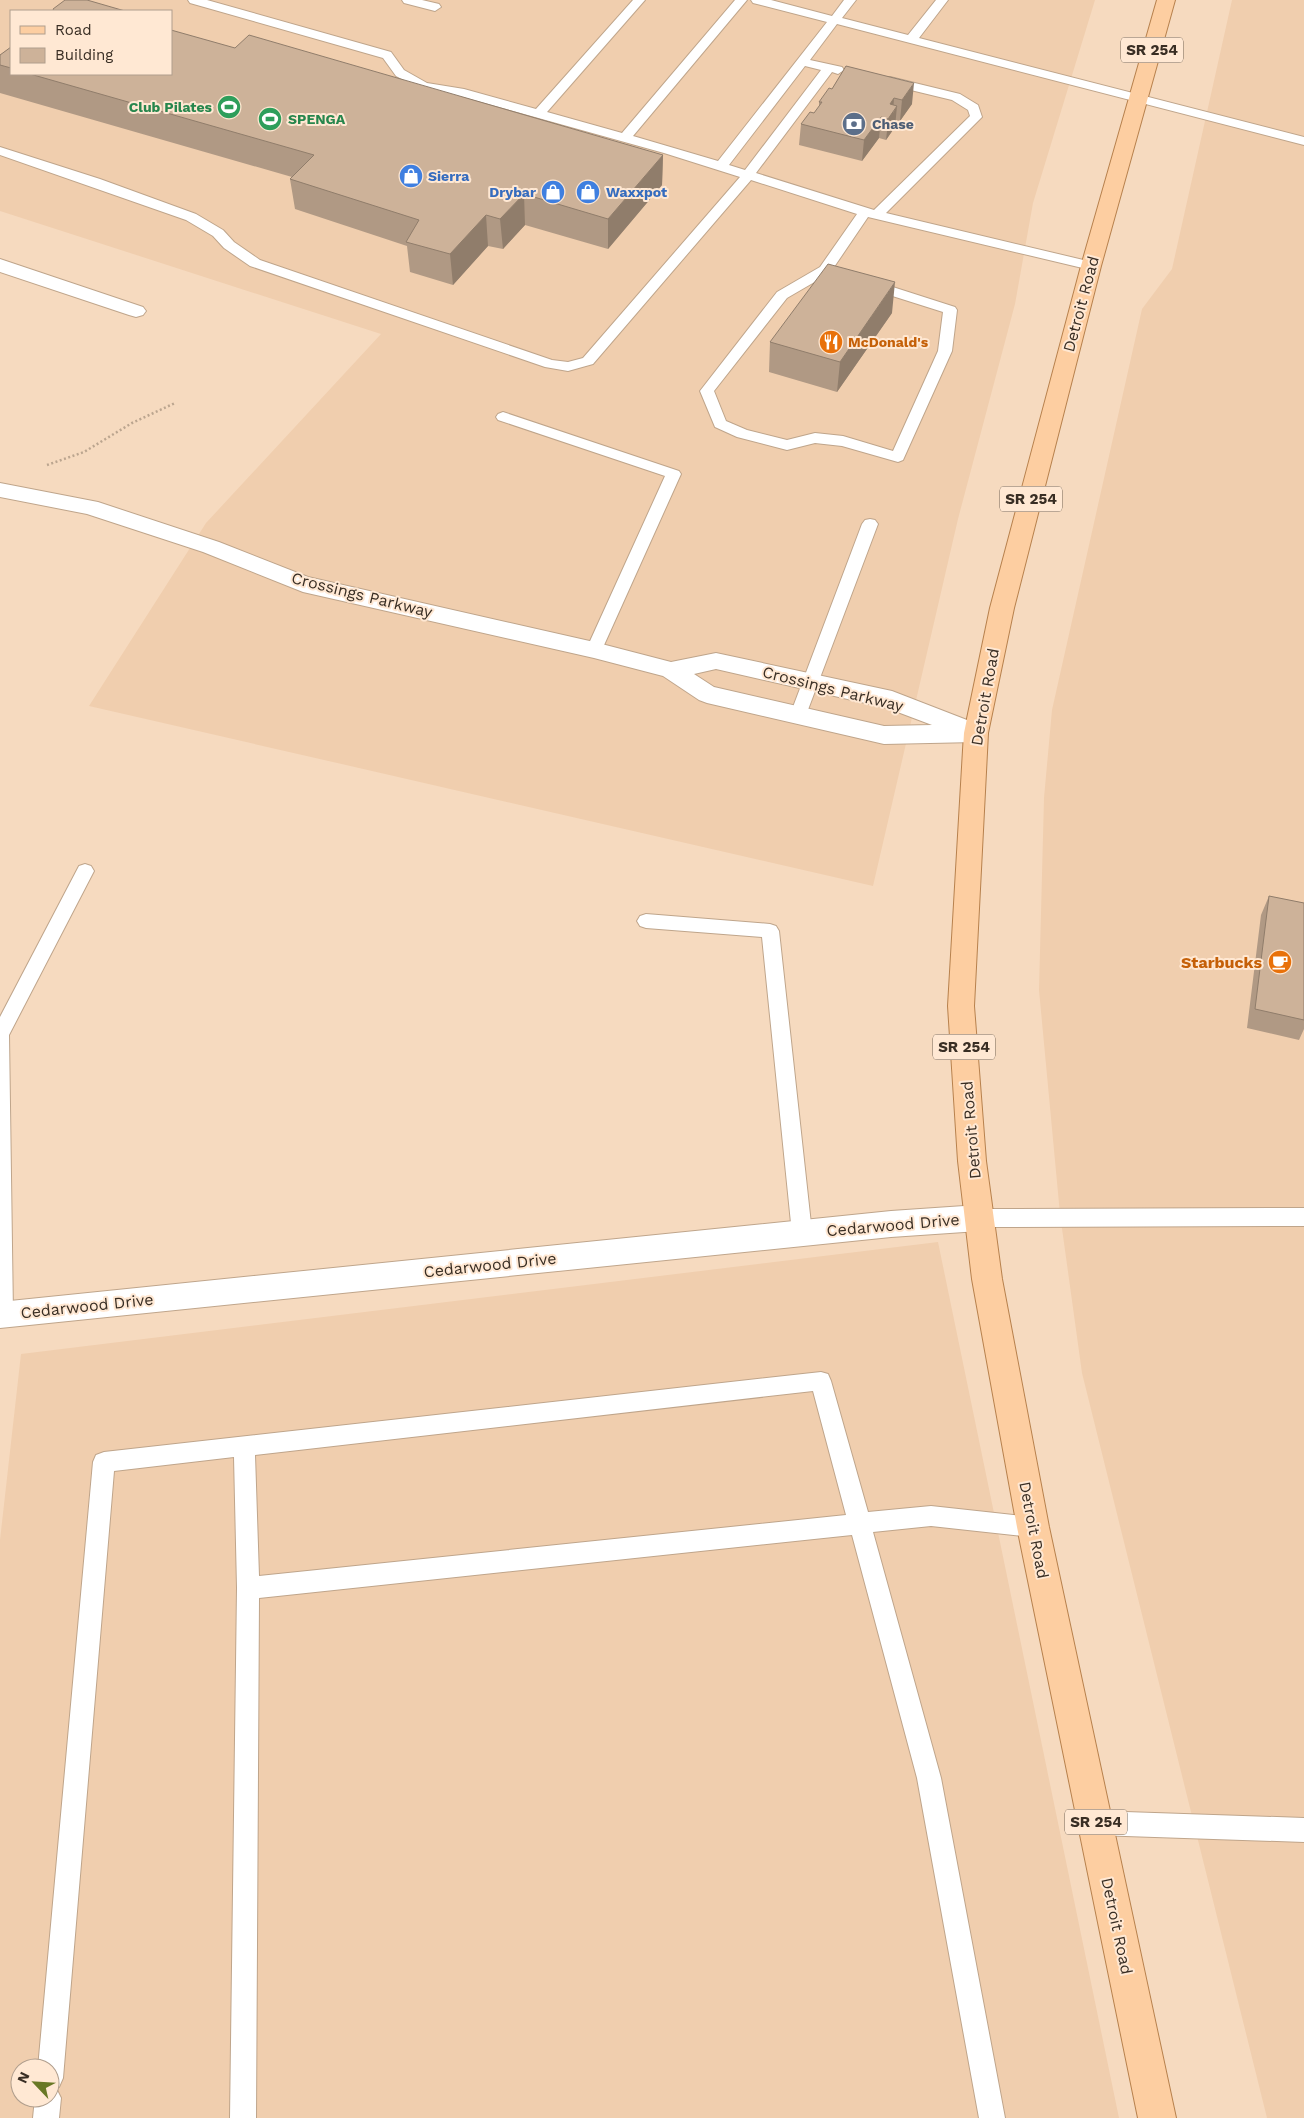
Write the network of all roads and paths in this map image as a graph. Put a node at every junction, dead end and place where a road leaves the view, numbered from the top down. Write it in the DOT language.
graph roads {
  1 [pos="194,0"];
  2 [pos="408,0"];
  3 [pos="639,0"];
  4 [pos="741,0"];
  5 [pos="757,0"];
  6 [pos="850,0"];
  7 [pos="942,0"];
  8 [pos="1166,0"];
  9 [pos="436,7"];
  10 [pos="835,20"];
  11 [pos="911,40"];
  12 [pos="802,62"];
  13 [pos="829,68"];
  14 [pos="847,71"];
  15 [pos="882,79"];
  16 [pos="1137,99"];
  17 [pos="538,114"];
  18 [pos="976,117"];
  19 [pos="625,138"];
  20 [pos="1304,141"];
  21 [pos="0,151"];
  22 [pos="721,166"];
  23 [pos="748,175"];
  24 [pos="871,214"];
  25 [pos="0,265"];
  26 [pos="1091,266"];
  27 [pos="826,270"];
  28 [pos="136,311"];
  29 [pos="175,403"];
  30 [pos="503,417"];
  31 [pos="39,468"];
  32 [pos="0,490"];
  33 [pos="870,524"];
  34 [pos="594,650"];
  35 [pos="670,670"];
  36 [pos="810,682"];
  37 [pos="798,715"];
  38 [pos="976,733"];
  39 [pos="85,871"];
  40 [pos="646,921"];
  41 [pos="0,1033"];
  42 [pos="1304,1217"];
  43 [pos="979,1218"];
  44 [pos="802,1234"];
  45 [pos="2,1315"];
  46 [pos="244,1446"];
  47 [pos="861,1524"];
  48 [pos="1033,1527"];
  49 [pos="248,1588"];
  50 [pos="1096,1823"];
  51 [pos="1304,1830"];
  52 [pos="52,2058"];
  53 [pos="243,2118"];
  54 [pos="992,2118"];
  55 [pos="1157,2118"];
  1 -- 17 [label="lane"];
  2 -- 9 [label="lane"];
  3 -- 17 [label="lane"];
  4 -- 19 [label="lane"];
  5 -- 10 [label="lane"];
  6 -- 10 [label="lane"];
  7 -- 11 [label="lane"];
  8 -- 16 [label="main road, Detroit Road / SR 254"];
  10 -- 11 [label="lane"];
  10 -- 12 [label="lane"];
  11 -- 16 [label="lane"];
  12 -- 13 [label="lane"];
  12 -- 22 [label="lane"];
  13 -- 14 [label="lane"];
  13 -- 23 [label="lane"];
  15 -- 18 [label="lane"];
  16 -- 20 [label="lane"];
  16 -- 26 [label="main road, Detroit Road / SR 254"];
  17 -- 19 [label="lane"];
  18 -- 24 [label="lane"];
  19 -- 22 [label="lane"];
  21 -- 23 [label="lane"];
  22 -- 23 [label="lane"];
  23 -- 24 [label="lane"];
  24 -- 26 [label="lane"];
  24 -- 27 [label="lane"];
  25 -- 28 [label="street"];
  26 -- 38 [label="main road, Detroit Road / SR 254"];
  27 -- 27 [label="lane"];
  29 -- 31 [label="path"];
  30 -- 34 [label="lane"];
  32 -- 34 [label="street, Crossings Parkway"];
  33 -- 36 [label="lane"];
  34 -- 35 [label="street, Crossings Parkway"];
  35 -- 36 [label="street, Crossings Parkway"];
  35 -- 37 [label="street, Crossings Parkway"];
  36 -- 37 [label="lane"];
  36 -- 38 [label="street, Crossings Parkway"];
  37 -- 38 [label="street, Crossings Parkway"];
  38 -- 43 [label="main road, Detroit Road / SR 254"];
  39 -- 41 [label="lane"];
  40 -- 44 [label="lane"];
  41 -- 45 [label="lane"];
  42 -- 43 [label="lane"];
  43 -- 44 [label="street, Cedarwood Drive"];
  43 -- 48 [label="main road, Detroit Road / SR 254"];
  44 -- 45 [label="street, Cedarwood Drive"];
  46 -- 47 [label="lane"];
  46 -- 49 [label="lane"];
  46 -- 52 [label="lane"];
  47 -- 48 [label="lane"];
  47 -- 49 [label="lane"];
  47 -- 54 [label="lane"];
  48 -- 50 [label="main road, Detroit Road / SR 254"];
  49 -- 53 [label="lane"];
  50 -- 51 [label="lane"];
  50 -- 55 [label="main road, Detroit Road / SR 254"];
}
